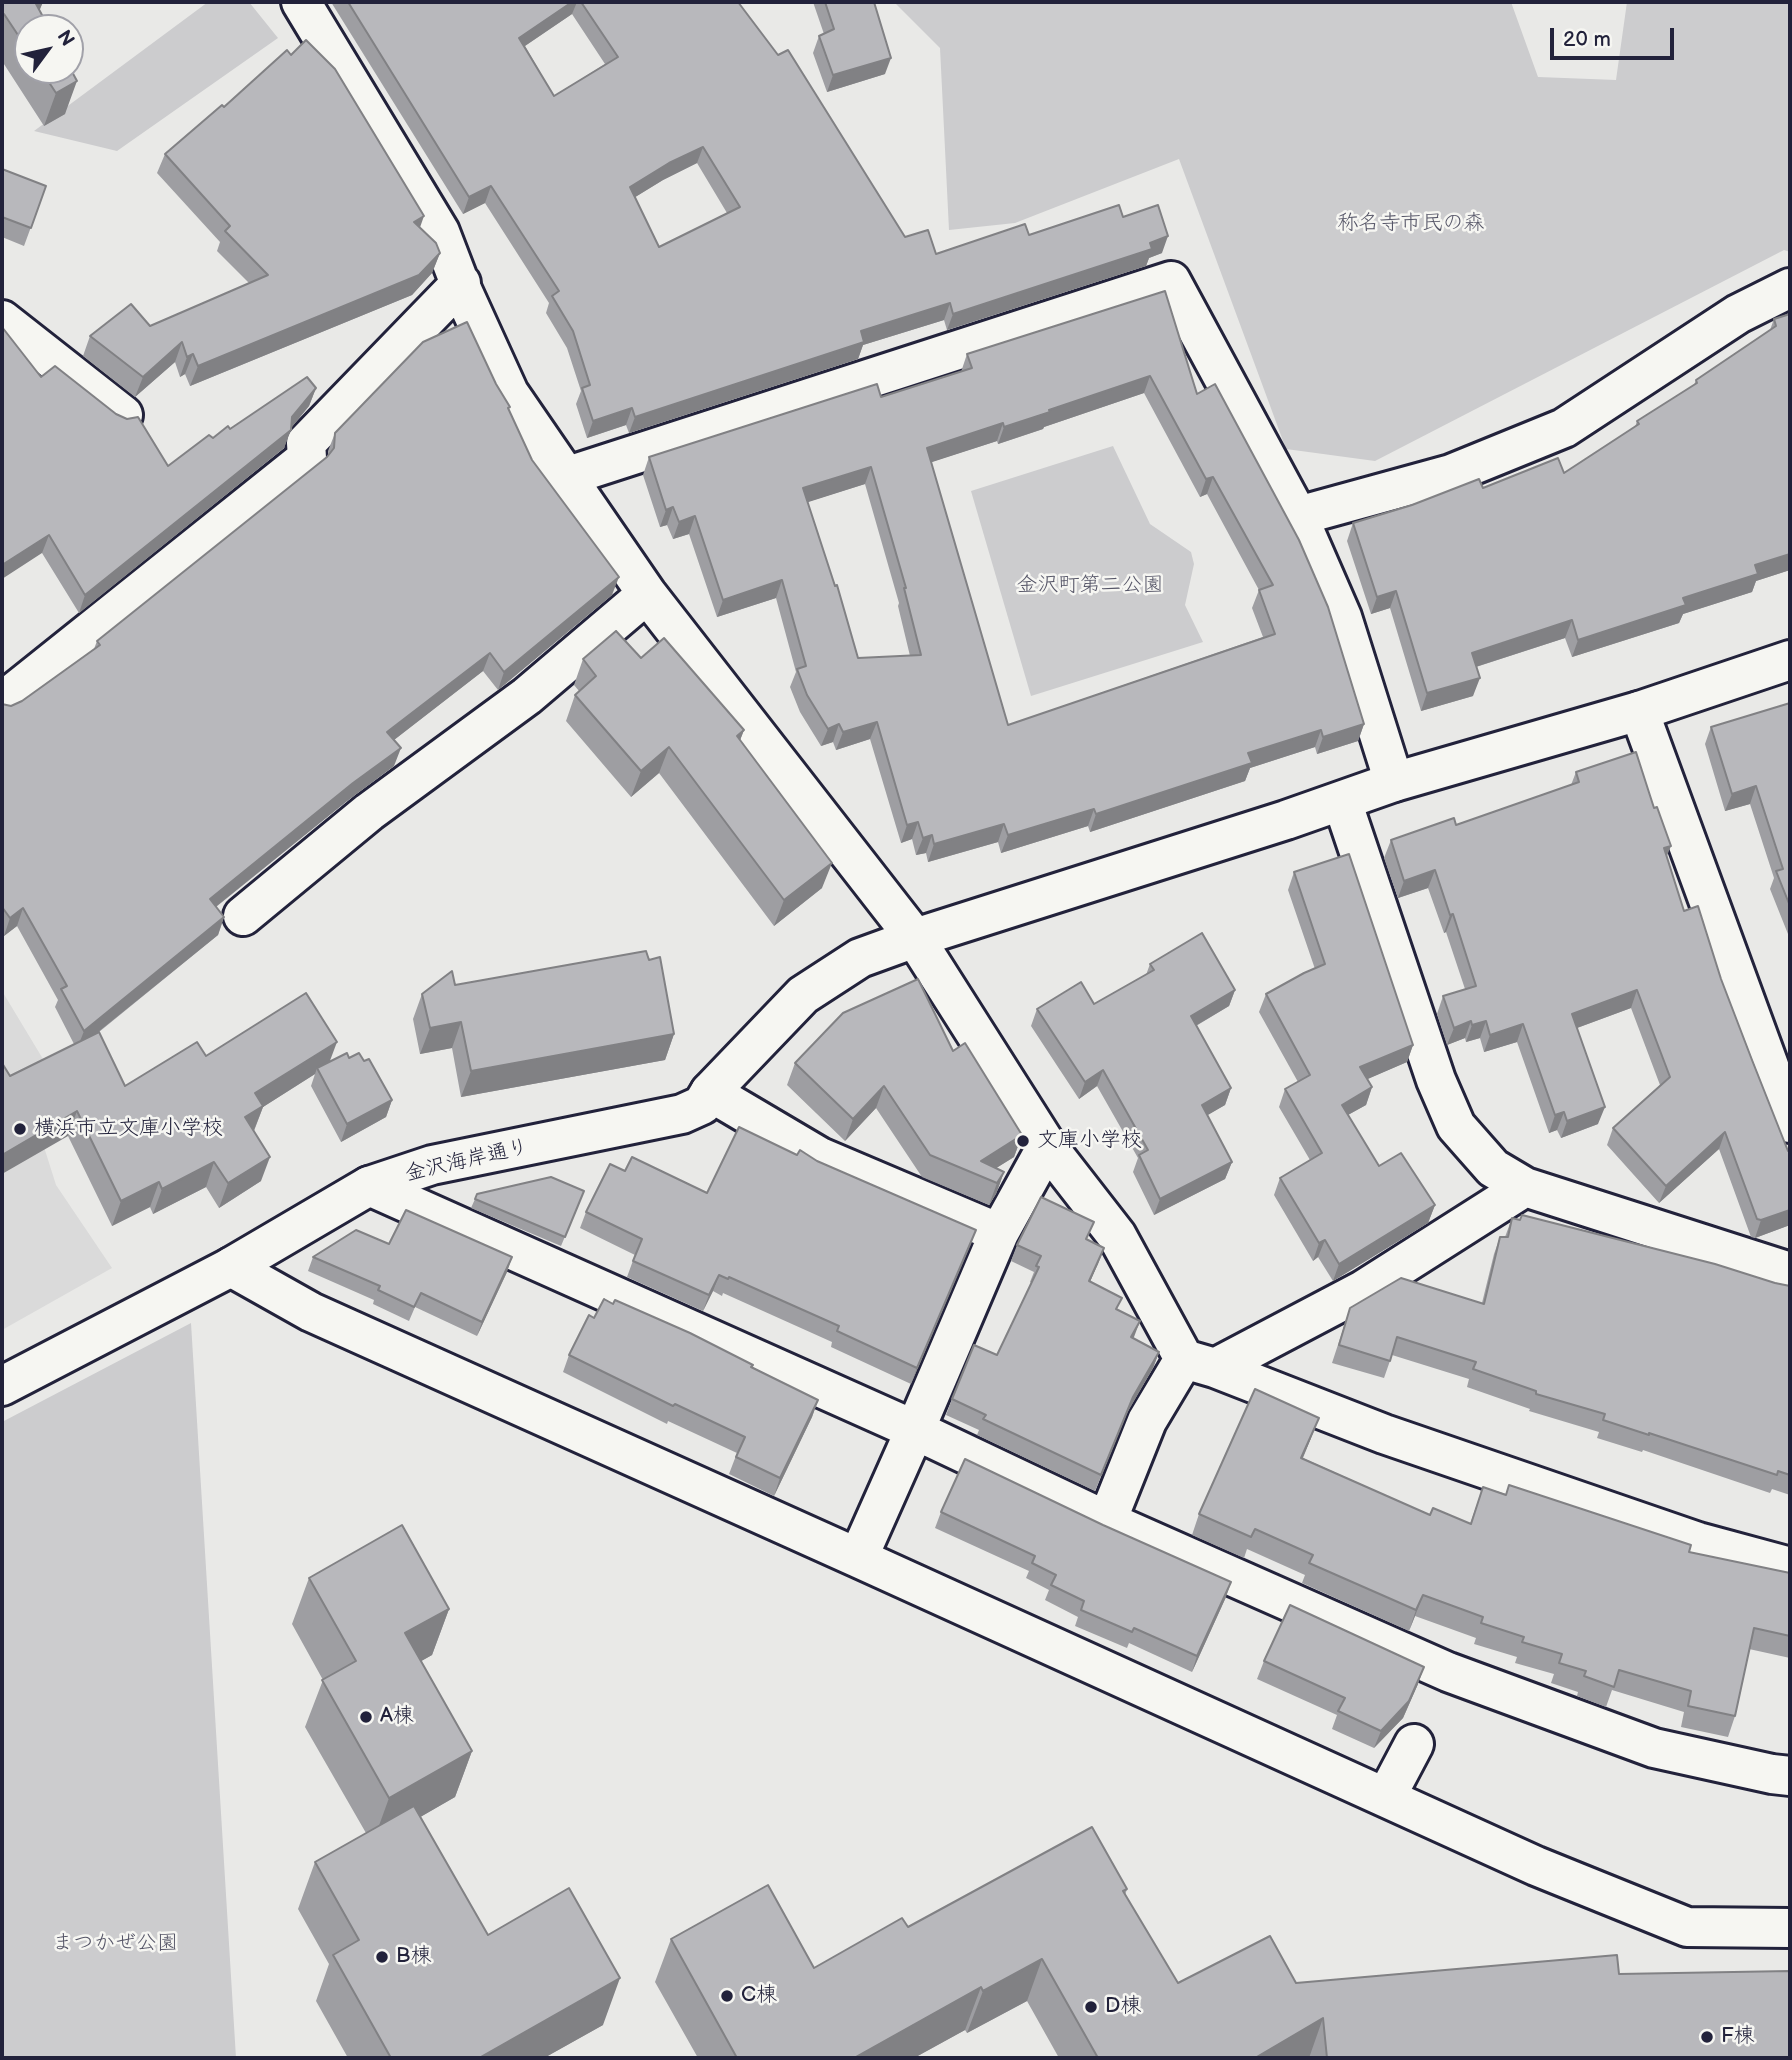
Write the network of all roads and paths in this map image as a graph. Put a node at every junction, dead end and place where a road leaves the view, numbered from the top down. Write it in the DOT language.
graph roads {
  1 [pos="301,2"];
  2 [pos="461,283"];
  3 [pos="1790,288"];
  4 [pos="2,320"];
  5 [pos="123,415"];
  6 [pos="565,477"];
  7 [pos="1298,516"];
  8 [pos="647,594"];
  9 [pos="1790,660"];
  10 [pos="2,702"];
  11 [pos="1639,710"];
  12 [pos="1394,782"];
  13 [pos="1342,801"];
  14 [pos="243,916"];
  15 [pos="915,938"];
  16 [pos="710,1092"];
  17 [pos="1790,1123"];
  18 [pos="1047,1146"];
  19 [pos="369,1186"];
  20 [pos="1525,1187"];
  21 [pos="999,1233"];
  22 [pos="231,1267"];
  23 [pos="1790,1272"];
  24 [pos="1199,1364"];
  25 [pos="2,1385"];
  26 [pos="915,1430"];
  27 [pos="1107,1521"];
  28 [pos="858,1558"];
  29 [pos="1790,1567"];
  30 [pos="1413,1744"];
  31 [pos="1790,1776"];
  32 [pos="1385,1797"];
  33 [pos="1790,1928"];
  1 -- 2 [label="street"];
  2 -- 6 [label="street"];
  2 -- 10 [label="street"];
  3 -- 7 [label="street"];
  4 -- 5 [label="street"];
  6 -- 7 [label="street"];
  6 -- 8 [label="street"];
  7 -- 12 [label="street"];
  8 -- 14 [label="street"];
  8 -- 15 [label="street"];
  9 -- 11 [label="street, 金沢海岸通り"];
  11 -- 12 [label="street, 金沢海岸通り"];
  11 -- 17 [label="street"];
  12 -- 13 [label="street, 金沢海岸通り"];
  13 -- 15 [label="street, 金沢海岸通り"];
  13 -- 20 [label="street"];
  15 -- 16 [label="street, 金沢海岸通り"];
  15 -- 18 [label="street"];
  16 -- 19 [label="street, 金沢海岸通り"];
  16 -- 21 [label="street"];
  18 -- 21 [label="street"];
  18 -- 24 [label="street"];
  19 -- 22 [label="street, 金沢海岸通り"];
  19 -- 26 [label="street"];
  20 -- 23 [label="street"];
  20 -- 24 [label="street"];
  21 -- 26 [label="street"];
  22 -- 25 [label="street, 金沢海岸通り"];
  22 -- 28 [label="street"];
  24 -- 27 [label="street"];
  24 -- 29 [label="street"];
  26 -- 27 [label="street"];
  26 -- 28 [label="street"];
  27 -- 31 [label="street"];
  28 -- 32 [label="street"];
  30 -- 32 [label="street"];
  32 -- 33 [label="street"];
}
